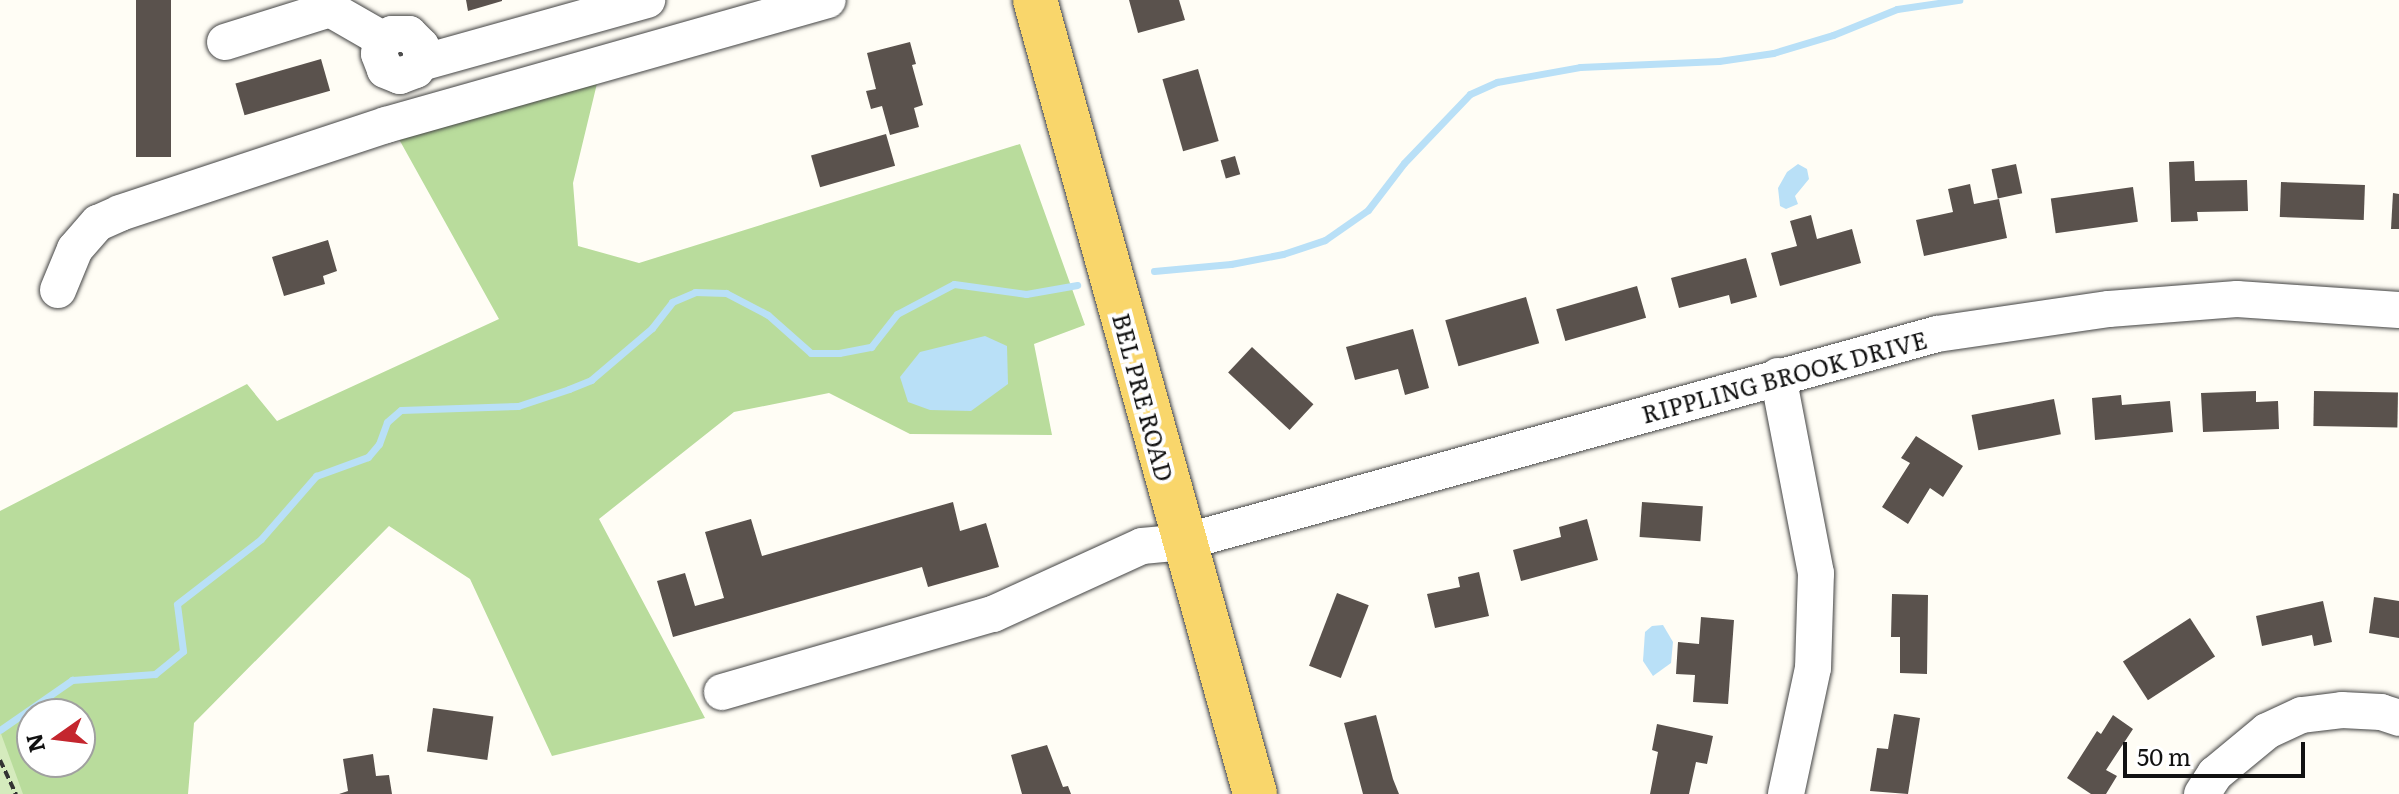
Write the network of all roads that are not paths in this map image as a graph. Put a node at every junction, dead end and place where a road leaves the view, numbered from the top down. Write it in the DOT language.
graph roads {
  1 [pos="647,0"];
  2 [pos="828,0"];
  3 [pos="1035,0"];
  4 [pos="404,34"];
  5 [pos="225,42"];
  6 [pos="58,290"];
  7 [pos="2399,310"];
  8 [pos="1778,376"];
  9 [pos="1184,542"];
  10 [pos="722,692"];
  11 [pos="2399,718"];
  12 [pos="1255,794"];
  13 [pos="1786,794"];
  14 [pos="2202,794"];
  1 -- 4 [label="street"];
  2 -- 6 [label="street"];
  3 -- 9 [label="main road, BEL PRE ROAD"];
  4 -- 5 [label="street"];
  7 -- 8 [label="street, RIPPLING BROOK DRIVE"];
  8 -- 9 [label="street, RIPPLING BROOK DRIVE"];
  8 -- 13 [label="street"];
  9 -- 10 [label="street, RIPPLING BROOK DRIVE"];
  9 -- 12 [label="main road, BEL PRE ROAD"];
  11 -- 14 [label="street"];
}
